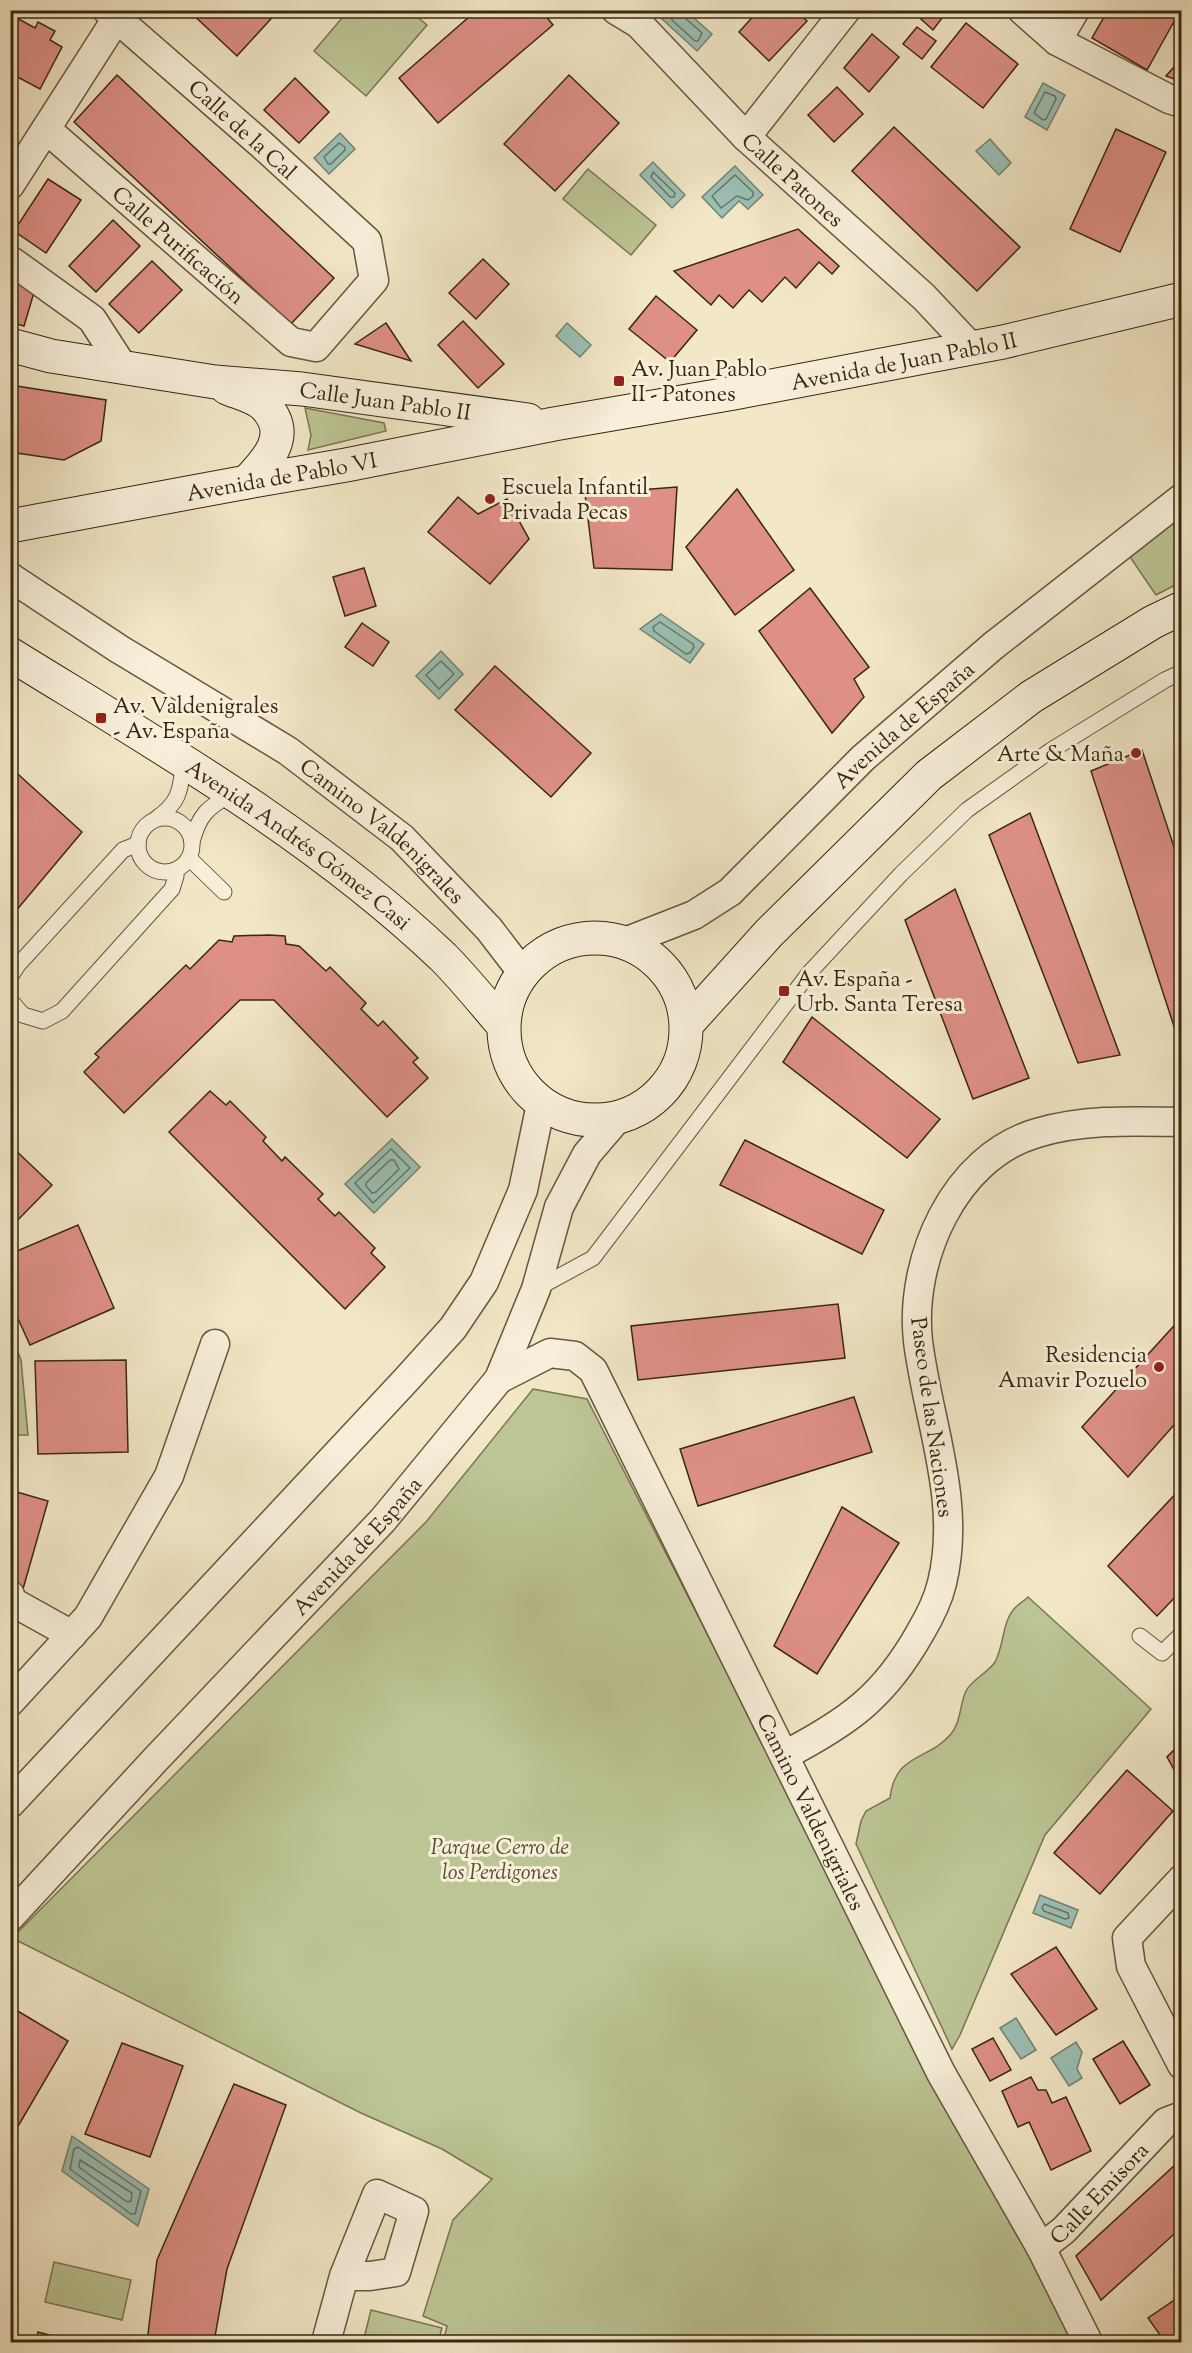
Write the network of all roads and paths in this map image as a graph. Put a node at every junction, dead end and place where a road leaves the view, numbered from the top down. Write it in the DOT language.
graph roads {
  1 [pos="616,10"];
  2 [pos="846,10"];
  3 [pos="1022,10"];
  4 [pos="1075,10"];
  5 [pos="112,14"];
  6 [pos="1057,41"];
  7 [pos="1182,103"];
  8 [pos="46,129"];
  9 [pos="746,136"];
  10 [pos="10,184"];
  11 [pos="10,260"];
  12 [pos="1182,298"];
  13 [pos="10,345"];
  14 [pos="316,347"];
  15 [pos="971,347"];
  16 [pos="123,367"];
  17 [pos="215,382"];
  18 [pos="554,424"];
  19 [pos="247,482"];
  20 [pos="1182,498"];
  21 [pos="10,526"];
  22 [pos="10,577"];
  23 [pos="1182,608"];
  24 [pos="10,654"];
  25 [pos="1182,672"];
  26 [pos="184,762"];
  27 [pos="231,794"];
  28 [pos="158,818"];
  29 [pos="192,842"];
  30 [pos="138,844"];
  31 [pos="189,858"];
  32 [pos="176,870"];
  33 [pos="224,892"];
  34 [pos="625,942"];
  35 [pos="522,972"];
  36 [pos="10,977"];
  37 [pos="10,1000"];
  38 [pos="687,1024"];
  39 [pos="503,1025"];
  40 [pos="541,1104"];
  41 [pos="617,1119"];
  42 [pos="1182,1122"];
  43 [pos="536,1289"];
  44 [pos="215,1344"];
  45 [pos="498,1379"];
  46 [pos="10,1595"];
  47 [pos="1182,1634"];
  48 [pos="72,1635"];
  49 [pos="1140,1636"];
  50 [pos="10,1701"];
  51 [pos="784,1755"];
  52 [pos="10,1804"];
  53 [pos="1182,1879"];
  54 [pos="10,1917"];
  55 [pos="1182,2065"];
  56 [pos="1182,2116"];
  57 [pos="1041,2248"];
  58 [pos="344,2276"];
  59 [pos="326,2343"];
  60 [pos="1088,2343"];
  1 -- 9 [label="street, Calle Patones"];
  2 -- 9 [label="street"];
  3 -- 6 [label="street"];
  4 -- 6 [label="street"];
  5 -- 8 [label="street"];
  5 -- 14 [label="street, Calle de la Cal"];
  6 -- 7 [label="street"];
  8 -- 10 [label="street"];
  8 -- 14 [label="street, Calle Purificación"];
  9 -- 15 [label="street, Calle Patones"];
  11 -- 16 [label="street"];
  12 -- 15 [label="main road, Avenida de Juan Pablo II"];
  13 -- 16 [label="main road, Calle Juan Pablo II"];
  15 -- 18 [label="main road, Avenida de Juan Pablo II"];
  16 -- 17 [label="main road, Calle Juan Pablo II"];
  17 -- 18 [label="main road, Calle Juan Pablo II"];
  17 -- 19 [label="main road, Calle Juan Pablo II"];
  18 -- 19 [label="main road, Avenida de Pablo VI"];
  19 -- 21 [label="main road, Avenida de Pablo VI"];
  20 -- 34 [label="street, Avenida de España"];
  22 -- 35 [label="street, Camino Valdenigrales"];
  23 -- 38 [label="main road"];
  24 -- 26 [label="main road, Avenida Andrés Gómez Casi"];
  25 -- 43 [label="lane"];
  26 -- 27 [label="main road, Avenida Andrés Gómez Casi"];
  26 -- 28 [label="lane"];
  27 -- 29 [label="lane"];
  27 -- 39 [label="main road, Avenida Andrés Gómez Casi"];
  28 -- 29 [label="lane"];
  28 -- 30 [label="lane"];
  29 -- 31 [label="lane"];
  30 -- 32 [label="lane"];
  30 -- 36 [label="lane"];
  31 -- 32 [label="lane"];
  31 -- 33 [label="lane"];
  32 -- 37 [label="lane"];
  34 -- 35 [label="main road"];
  34 -- 38 [label="main road"];
  35 -- 39 [label="main road"];
  38 -- 41 [label="main road"];
  39 -- 40 [label="main road"];
  40 -- 41 [label="main road"];
  40 -- 52 [label="street"];
  41 -- 43 [label="street, Avenida de España"];
  42 -- 51 [label="street, Paseo de las Naciones"];
  43 -- 45 [label="street, Avenida de España"];
  44 -- 48 [label="street"];
  45 -- 51 [label="street, Camino Valdenigriales"];
  45 -- 54 [label="street, Avenida de España"];
  46 -- 48 [label="street"];
  47 -- 49 [label="lane"];
  48 -- 50 [label="street"];
  51 -- 57 [label="street, Camino Valdenigriales"];
  53 -- 55 [label="street"];
  56 -- 57 [label="street, Calle Emisora"];
  57 -- 60 [label="street, Camino Valdenigriales"];
  58 -- 59 [label="street"];
}
